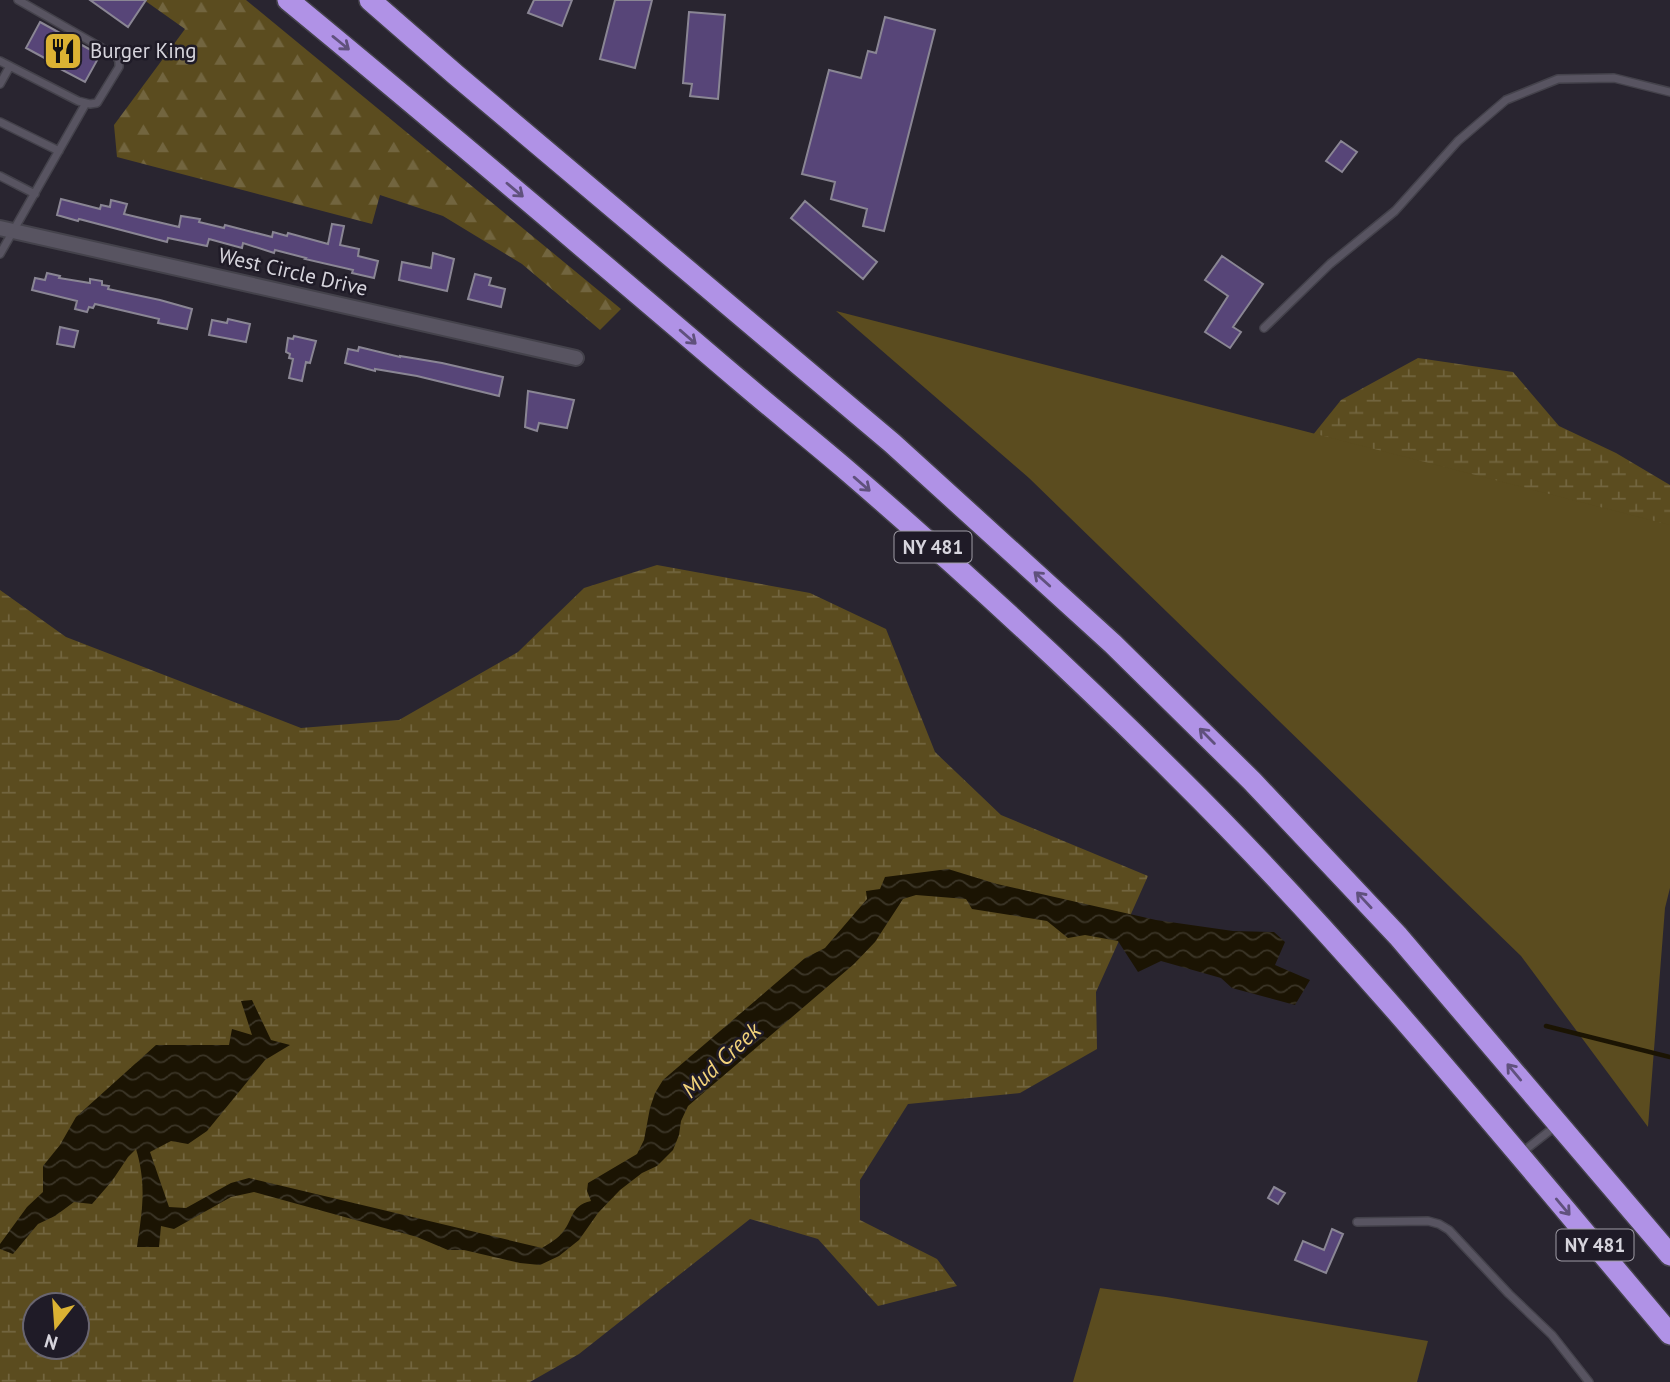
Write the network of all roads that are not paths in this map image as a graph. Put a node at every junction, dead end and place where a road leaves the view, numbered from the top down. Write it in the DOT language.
graph roads {
  1 [pos="18,0"];
  2 [pos="288,0"];
  3 [pos="370,0"];
  4 [pos="0,61"];
  5 [pos="10,66"];
  6 [pos="0,84"];
  7 [pos="1670,92"];
  8 [pos="86,103"];
  9 [pos="0,122"];
  10 [pos="59,150"];
  11 [pos="0,176"];
  12 [pos="35,194"];
  13 [pos="7,230"];
  14 [pos="0,254"];
  15 [pos="1264,328"];
  16 [pos="576,358"];
  17 [pos="1558,1124"];
  18 [pos="1519,1155"];
  19 [pos="1357,1222"];
  20 [pos="1670,1255"];
  21 [pos="1670,1334"];
  22 [pos="1589,1382"];
  1 -- 8 [label="lane"];
  2 -- 18 [label="highway, NY 481, one-way"];
  17 -- 3 [label="highway, NY 481, one-way"];
  4 -- 5 [label="lane"];
  5 -- 6 [label="lane"];
  5 -- 8 [label="lane"];
  7 -- 15 [label="lane"];
  8 -- 10 [label="lane"];
  9 -- 10 [label="lane"];
  10 -- 12 [label="lane"];
  11 -- 12 [label="lane"];
  12 -- 13 [label="lane"];
  13 -- 14 [label="lane"];
  13 -- 16 [label="street, West Circle Drive"];
  17 -- 18 [label="lane"];
  17 -- 20 [label="highway, NY 481"];
  18 -- 21 [label="highway, NY 481, one-way"];
  19 -- 22 [label="lane"];
}
